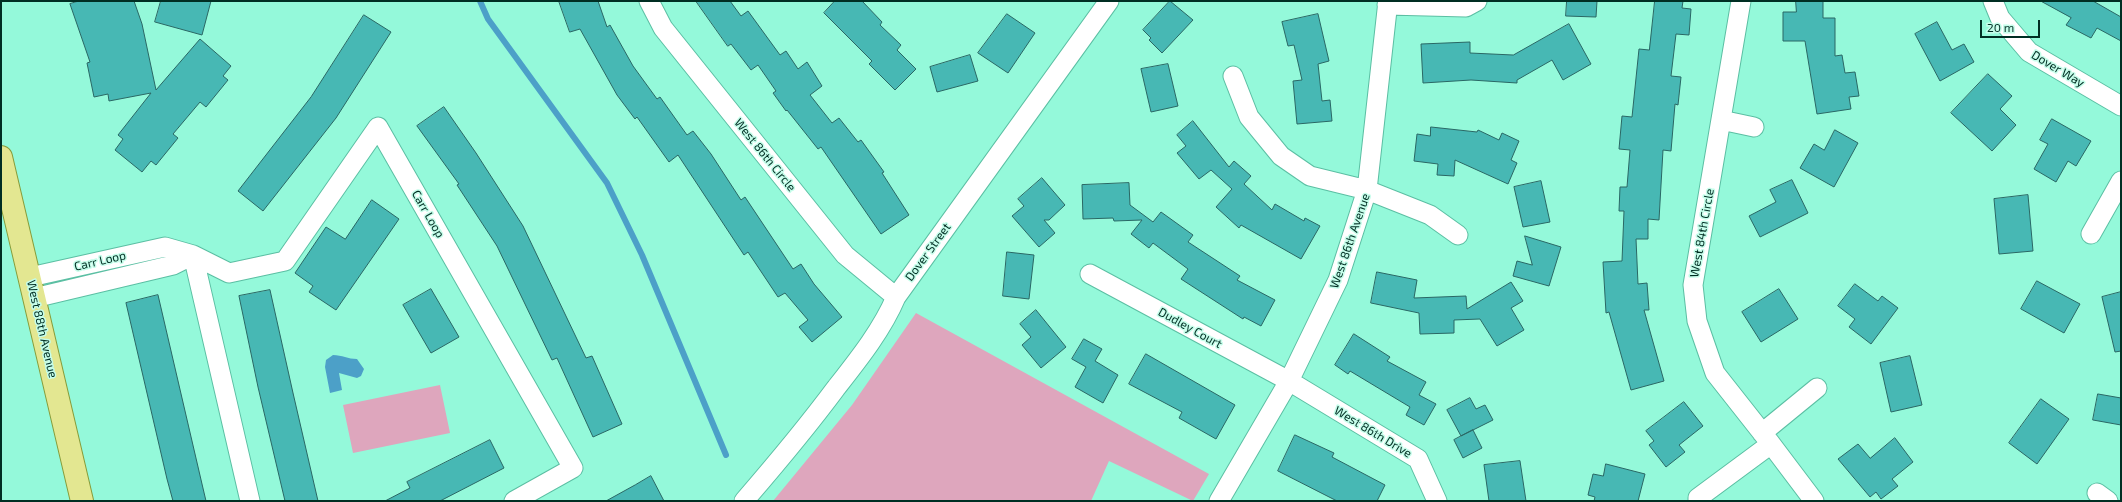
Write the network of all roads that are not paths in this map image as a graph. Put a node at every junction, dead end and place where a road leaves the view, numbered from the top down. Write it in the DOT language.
graph roads {
  1 [pos="649,1"];
  2 [pos="1109,1"];
  3 [pos="1477,1"];
  4 [pos="1741,1"];
  5 [pos="1993,1"];
  6 [pos="1388,3"];
  7 [pos="1233,76"];
  8 [pos="2121,106"];
  9 [pos="1721,120"];
  10 [pos="1754,127"];
  11 [pos="1,157"];
  12 [pos="2121,181"];
  13 [pos="1367,190"];
  14 [pos="2091,234"];
  15 [pos="1458,235"];
  16 [pos="193,255"];
  17 [pos="1090,274"];
  18 [pos="32,287"];
  19 [pos="896,297"];
  20 [pos="1289,382"];
  21 [pos="1817,388"];
  22 [pos="1766,439"];
  23 [pos="82,501"];
  24 [pos="250,501"];
  25 [pos="514,501"];
  26 [pos="744,501"];
  27 [pos="1219,501"];
  28 [pos="1437,501"];
  29 [pos="1698,501"];
  30 [pos="1814,501"];
  1 -- 19 [label="street, West 86th Circle"];
  2 -- 19 [label="street, Dover Street"];
  3 -- 6 [label="street"];
  4 -- 9 [label="street, West 84th Circle"];
  5 -- 8 [label="street, Dover Way"];
  6 -- 13 [label="street, West 86th Avenue"];
  7 -- 13 [label="street"];
  9 -- 10 [label="street"];
  9 -- 22 [label="street, West 84th Circle"];
  11 -- 18 [label="main road, West 88th Avenue"];
  12 -- 14 [label="street"];
  13 -- 15 [label="street"];
  13 -- 20 [label="street, West 86th Avenue"];
  16 -- 18 [label="street, Carr Loop"];
  16 -- 24 [label="street"];
  16 -- 25 [label="street, Carr Loop"];
  17 -- 20 [label="street, Dudley Court"];
  18 -- 23 [label="main road, West 88th Avenue"];
  19 -- 26 [label="street, Dover Street"];
  20 -- 27 [label="street, West 86th Avenue"];
  20 -- 28 [label="street, West 86th Drive"];
  21 -- 22 [label="street"];
  22 -- 29 [label="street"];
  22 -- 30 [label="street, West 84th Circle"];
}
